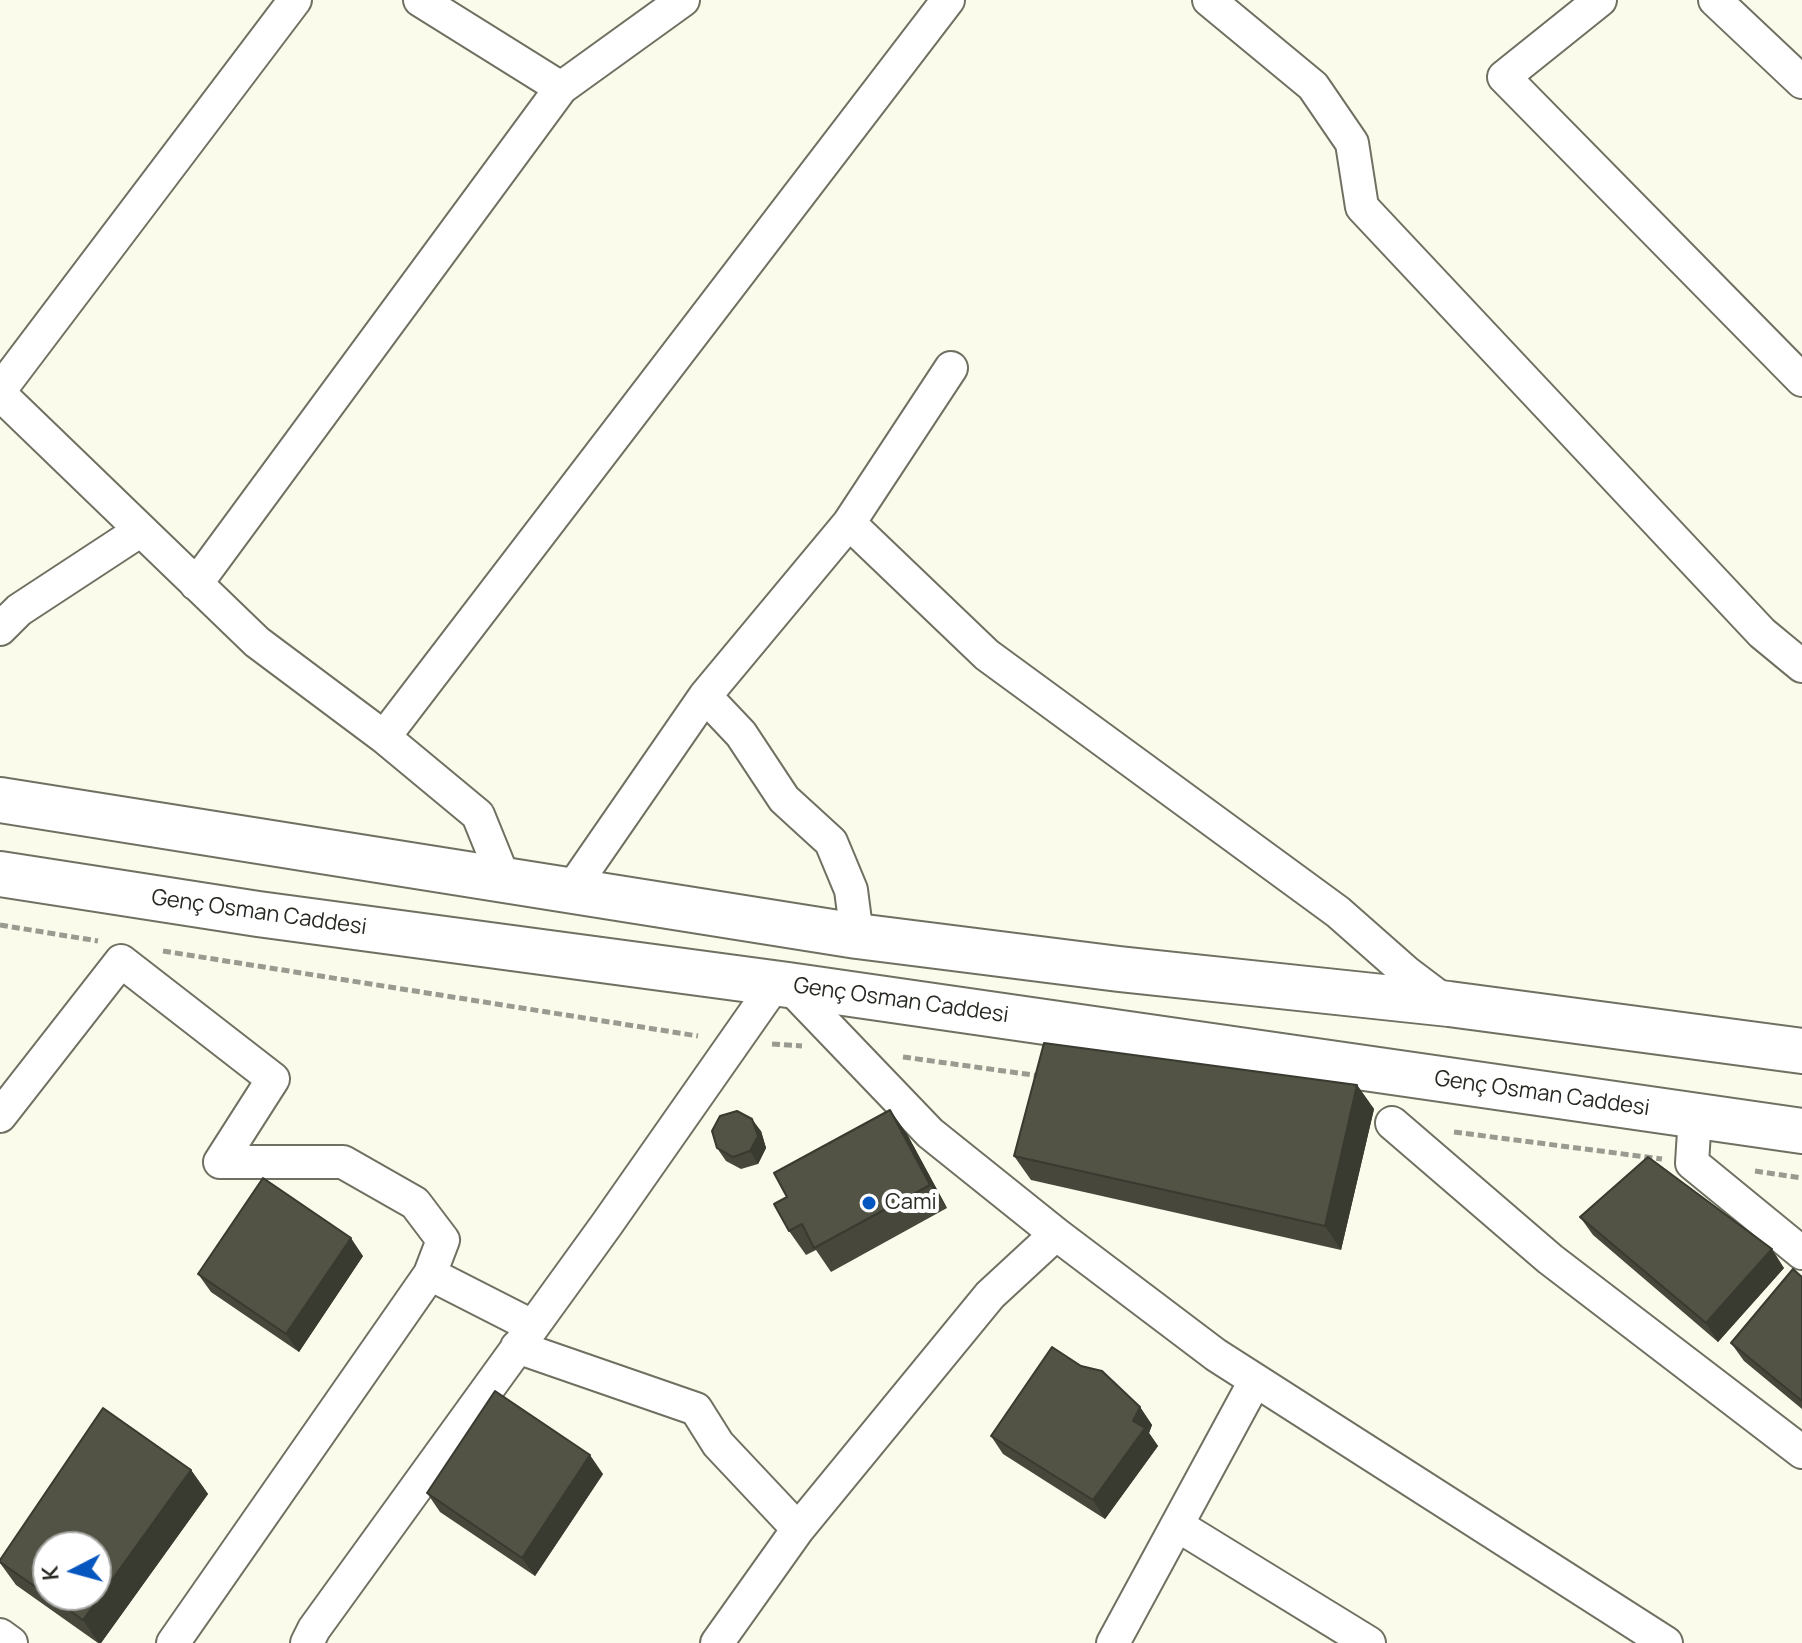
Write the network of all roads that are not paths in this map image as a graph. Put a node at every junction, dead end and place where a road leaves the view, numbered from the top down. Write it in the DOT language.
graph roads {
  1 [pos="295,0"];
  2 [pos="420,0"];
  3 [pos="683,0"];
  4 [pos="948,0"];
  5 [pos="1209,0"];
  6 [pos="1600,0"];
  7 [pos="1715,0"];
  8 [pos="1802,82"];
  9 [pos="561,88"];
  10 [pos="951,368"];
  11 [pos="1802,380"];
  12 [pos="0,392"];
  13 [pos="849,523"];
  14 [pos="141,530"];
  15 [pos="196,584"];
  16 [pos="0,629"];
  17 [pos="1802,666"];
  18 [pos="705,696"];
  19 [pos="384,737"];
  20 [pos="0,800"];
  21 [pos="0,874"];
  22 [pos="504,879"];
  23 [pos="571,890"];
  24 [pos="857,936"];
  25 [pos="782,984"];
  26 [pos="1449,1004"];
  27 [pos="1802,1051"];
  28 [pos="0,1116"];
  29 [pos="1695,1116"];
  30 [pos="1392,1123"];
  31 [pos="1802,1131"];
  32 [pos="1056,1234"];
  33 [pos="1802,1253"];
  34 [pos="430,1274"];
  35 [pos="524,1337"];
  36 [pos="1255,1381"];
  37 [pos="1802,1452"];
  38 [pos="1177,1525"];
  39 [pos="798,1529"];
  40 [pos="0,1635"];
  41 [pos="11,1643"];
  42 [pos="173,1643"];
  43 [pos="307,1643"];
  44 [pos="717,1643"];
  45 [pos="1113,1643"];
  46 [pos="1369,1643"];
  47 [pos="1666,1643"];
  1 -- 12 [label="street"];
  2 -- 9 [label="street"];
  3 -- 9 [label="street"];
  4 -- 19 [label="street"];
  5 -- 17 [label="street"];
  6 -- 11 [label="street"];
  7 -- 8 [label="street"];
  9 -- 15 [label="street"];
  10 -- 13 [label="street"];
  12 -- 14 [label="street"];
  13 -- 18 [label="street"];
  13 -- 26 [label="street"];
  14 -- 15 [label="street"];
  14 -- 16 [label="street"];
  15 -- 19 [label="street"];
  18 -- 23 [label="street"];
  18 -- 24 [label="street"];
  19 -- 22 [label="street"];
  20 -- 22 [label="main road"];
  21 -- 25 [label="main road, Genç Osman Caddesi"];
  22 -- 23 [label="main road"];
  23 -- 24 [label="main road"];
  24 -- 26 [label="main road"];
  25 -- 29 [label="main road, Genç Osman Caddesi"];
  25 -- 32 [label="street"];
  25 -- 35 [label="street"];
  26 -- 27 [label="main road"];
  28 -- 34 [label="street"];
  29 -- 31 [label="main road, Genç Osman Caddesi"];
  29 -- 33 [label="street"];
  30 -- 37 [label="street"];
  32 -- 36 [label="street"];
  32 -- 39 [label="street"];
  34 -- 35 [label="street"];
  34 -- 42 [label="street"];
  35 -- 39 [label="street"];
  35 -- 43 [label="street"];
  36 -- 38 [label="street"];
  36 -- 47 [label="street"];
  38 -- 45 [label="street"];
  38 -- 46 [label="street"];
  39 -- 44 [label="street"];
  40 -- 41 [label="street"];
}
